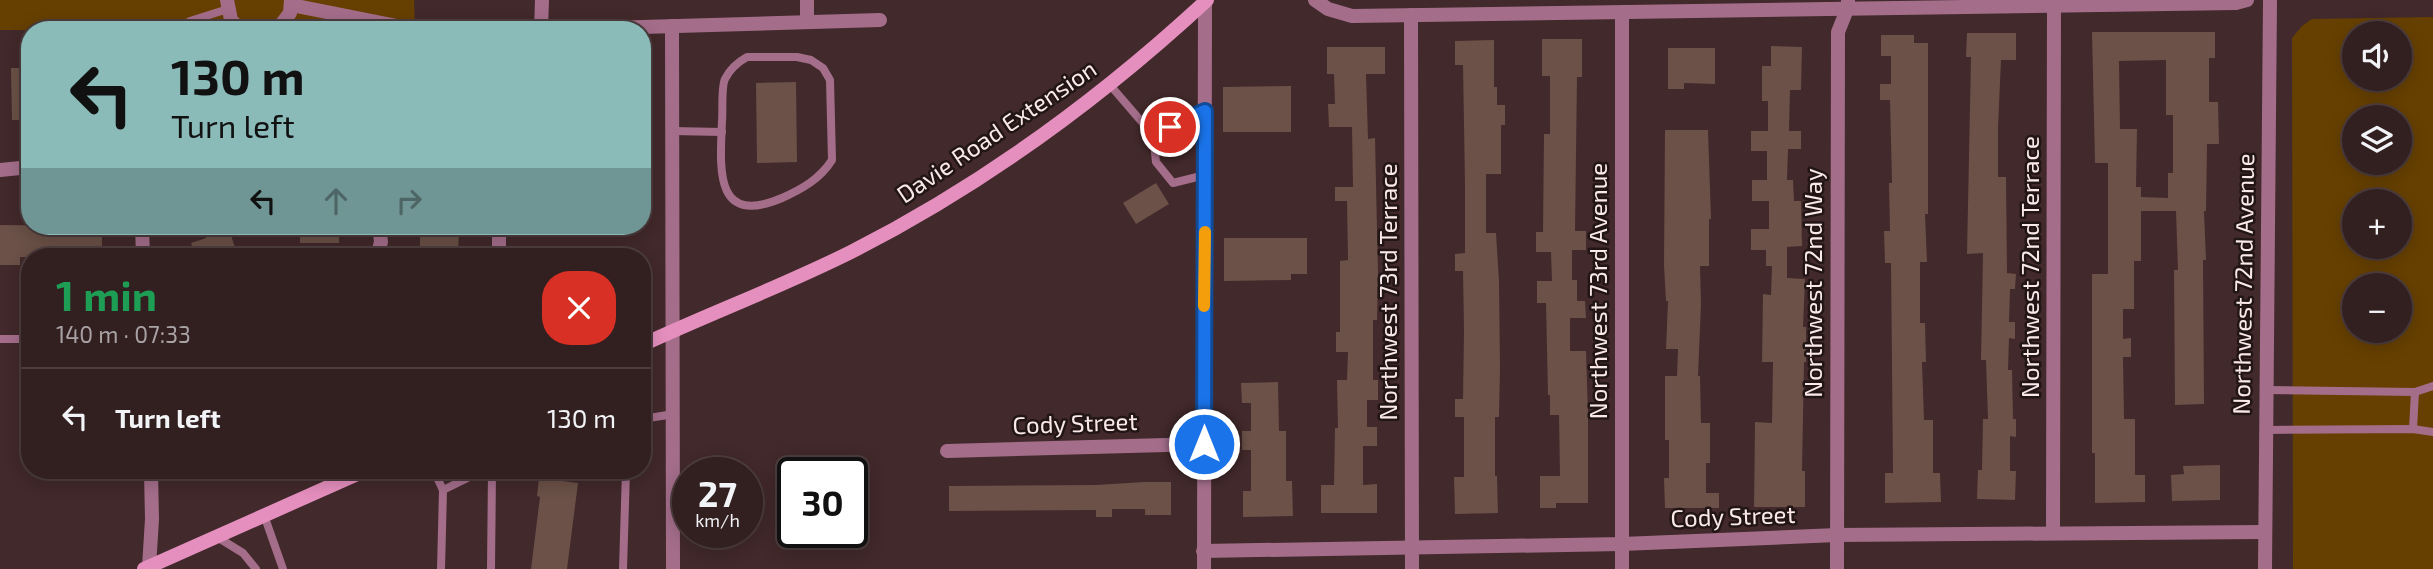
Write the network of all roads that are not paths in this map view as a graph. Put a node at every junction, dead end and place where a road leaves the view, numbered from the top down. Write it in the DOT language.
graph roads {
  1 [pos="542,0"];
  2 [pos="807,0"];
  3 [pos="1315,0"];
  4 [pos="2247,0"];
  5 [pos="2270,0"];
  6 [pos="1206,1"];
  7 [pos="291,2"];
  8 [pos="2054,2"];
  9 [pos="1848,3"];
  10 [pos="227,5"];
  11 [pos="1622,6"];
  12 [pos="1411,15"];
  13 [pos="880,20"];
  14 [pos="190,21"];
  15 [pos="284,21"];
  16 [pos="376,21"];
  17 [pos="541,21"];
  18 [pos="807,22"];
  19 [pos="671,26"];
  20 [pos="651,27"];
  21 [pos="1110,85"];
  22 [pos="1205,111"];
  23 [pos="672,131"];
  24 [pos="722,132"];
  25 [pos="1153,135"];
  26 [pos="21,168"];
  27 [pos="0,170"];
  28 [pos="1205,174"];
  29 [pos="674,330"];
  30 [pos="0,339"];
  31 [pos="21,339"];
  32 [pos="651,341"];
  33 [pos="2433,386"];
  34 [pos="2266,390"];
  35 [pos="2414,391"];
  36 [pos="674,414"];
  37 [pos="651,418"];
  38 [pos="2413,429"];
  39 [pos="2266,430"];
  40 [pos="2433,432"];
  41 [pos="1204,444"];
  42 [pos="947,450"];
  43 [pos="151,479"];
  44 [pos="346,479"];
  45 [pos="438,479"];
  46 [pos="466,479"];
  47 [pos="492,479"];
  48 [pos="626,479"];
  49 [pos="443,490"];
  50 [pos="264,515"];
  51 [pos="2264,532"];
  52 [pos="2053,533"];
  53 [pos="1837,535"];
  54 [pos="217,537"];
  55 [pos="1622,544"];
  56 [pos="1412,548"];
  57 [pos="1203,551"];
  58 [pos="147,568"];
  59 [pos="256,569"];
  60 [pos="282,569"];
  61 [pos="441,569"];
  62 [pos="491,569"];
  63 [pos="623,569"];
  64 [pos="673,569"];
  65 [pos="1204,569"];
  66 [pos="1412,569"];
  67 [pos="1622,569"];
  68 [pos="1837,569"];
  69 [pos="2265,569"];
  1 -- 17 [label="street"];
  2 -- 18 [label="street"];
  3 -- 12 [label="street"];
  4 -- 8 [label="street"];
  5 -- 34 [label="street, Northwest 72nd Avenue"];
  6 -- 21 [label="main road, Davie Road Extension"];
  6 -- 22 [label="street"];
  7 -- 15 [label="street"];
  7 -- 16 [label="street"];
  8 -- 9 [label="street"];
  8 -- 52 [label="street, Northwest 72nd Terrace"];
  9 -- 11 [label="street"];
  9 -- 53 [label="street, Northwest 72nd Way"];
  10 -- 14 [label="lane"];
  11 -- 12 [label="street"];
  11 -- 55 [label="street, Northwest 73rd Avenue"];
  12 -- 56 [label="street, Northwest 73rd Terrace"];
  13 -- 18 [label="street"];
  18 -- 19 [label="street"];
  19 -- 20 [label="street"];
  19 -- 23 [label="street"];
  21 -- 25 [label="lane"];
  21 -- 29 [label="main road, Davie Road Extension"];
  22 -- 25 [label="lane"];
  22 -- 28 [label="street"];
  23 -- 24 [label="lane"];
  23 -- 29 [label="street"];
  24 -- 24 [label="lane"];
  25 -- 28 [label="lane"];
  26 -- 27 [label="street"];
  28 -- 41 [label="street"];
  29 -- 32 [label="main road, Davie Road Extension"];
  29 -- 36 [label="street"];
  30 -- 31 [label="lane"];
  33 -- 35 [label="lane"];
  34 -- 35 [label="lane"];
  34 -- 39 [label="street, Northwest 72nd Avenue"];
  35 -- 38 [label="lane"];
  36 -- 37 [label="lane"];
  36 -- 64 [label="street"];
  38 -- 39 [label="lane"];
  38 -- 40 [label="lane"];
  39 -- 51 [label="street, Northwest 72nd Avenue"];
  41 -- 42 [label="street, Cody Street"];
  41 -- 57 [label="street"];
  43 -- 58 [label="street"];
  44 -- 50 [label="main road"];
  45 -- 49 [label="lane"];
  46 -- 49 [label="lane"];
  47 -- 62 [label="lane"];
  48 -- 63 [label="lane"];
  49 -- 61 [label="lane"];
  50 -- 54 [label="main road"];
  50 -- 60 [label="lane"];
  51 -- 52 [label="street, Cody Street"];
  51 -- 69 [label="street, Northwest 72nd Avenue"];
  52 -- 53 [label="street, Cody Street"];
  53 -- 55 [label="street, Cody Street"];
  53 -- 68 [label="street, Northwest 72nd Way"];
  54 -- 58 [label="main road"];
  54 -- 59 [label="lane"];
  55 -- 56 [label="street, Cody Street"];
  55 -- 67 [label="street, Northwest 73rd Avenue"];
  56 -- 57 [label="street, Cody Street"];
  56 -- 66 [label="street, Northwest 73rd Terrace"];
  57 -- 65 [label="street"];
}
